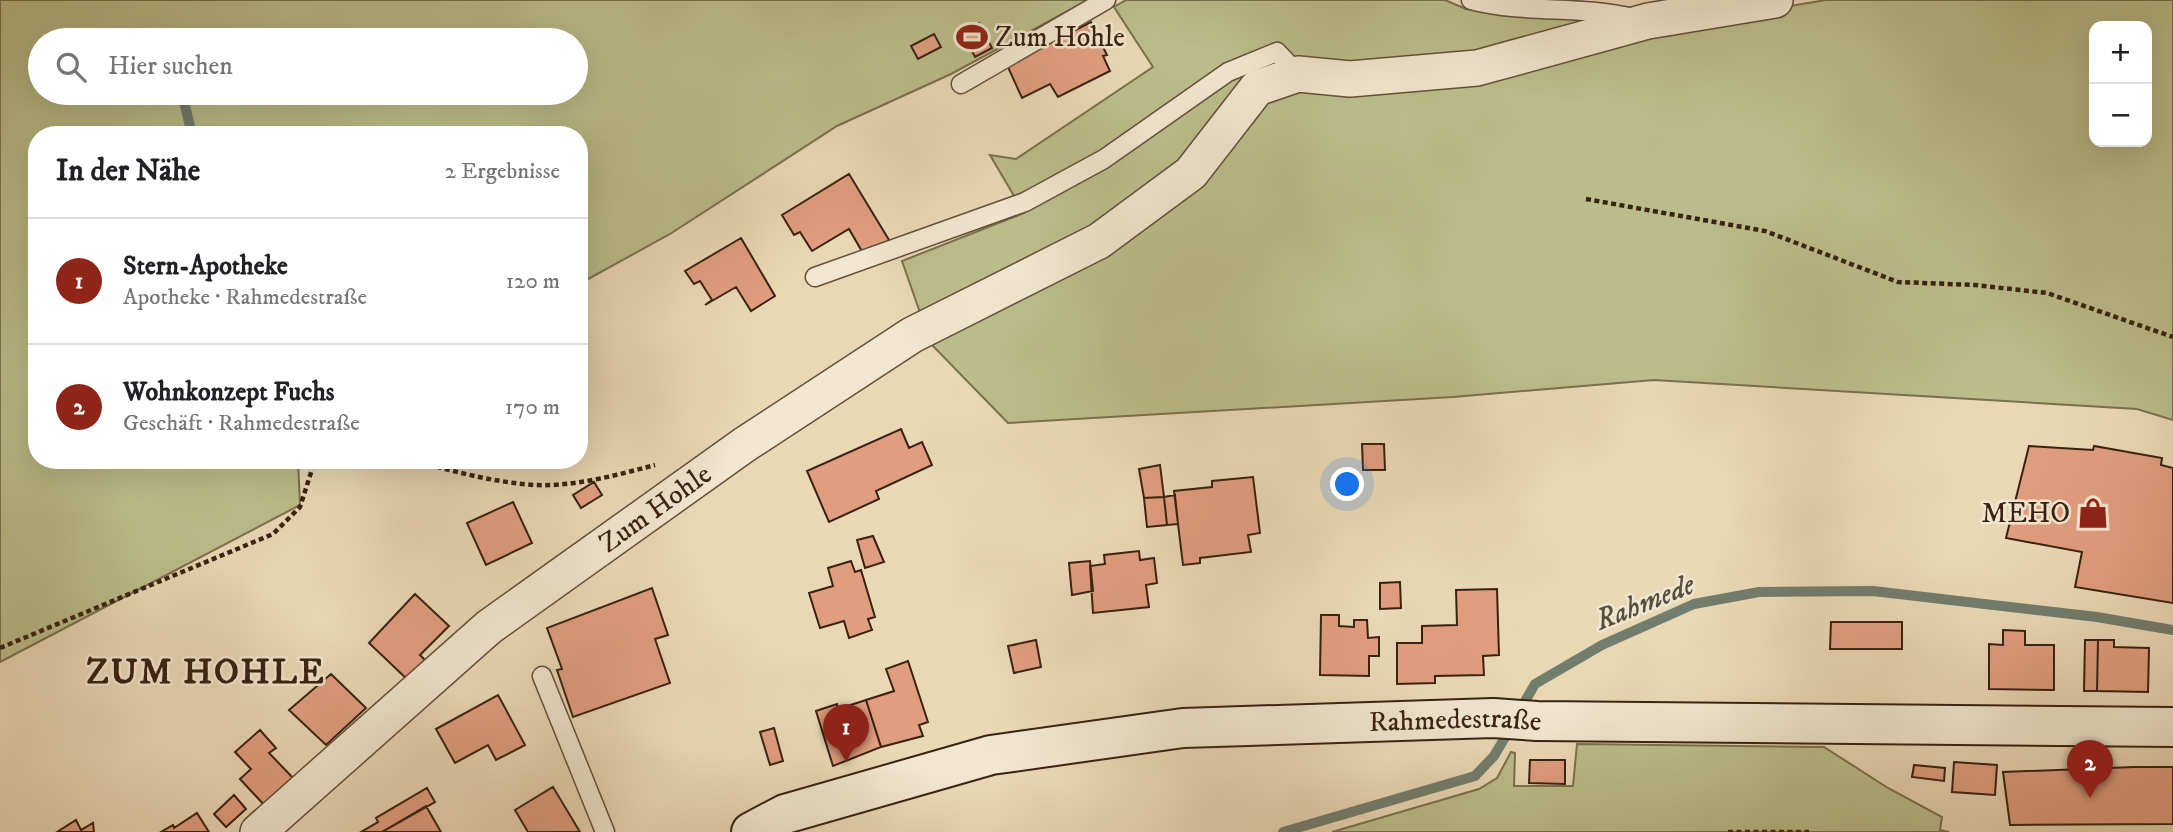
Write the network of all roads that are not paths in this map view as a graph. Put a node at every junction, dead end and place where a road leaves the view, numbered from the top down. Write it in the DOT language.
graph roads {
  1 [pos="1106,0"];
  2 [pos="1471,0"];
  3 [pos="1775,0"];
  4 [pos="1648,21"];
  5 [pos="1298,75"];
  6 [pos="961,84"];
  7 [pos="815,276"];
  8 [pos="542,676"];
  9 [pos="2173,727"];
  10 [pos="258,832"];
  11 [pos="605,832"];
  12 [pos="751,832"];
  1 -- 6 [label="lane"];
  2 -- 4 [label="lane"];
  3 -- 4 [label="street, Zum Hohle"];
  4 -- 5 [label="street, Zum Hohle"];
  5 -- 7 [label="lane"];
  5 -- 10 [label="street, Zum Hohle"];
  8 -- 11 [label="lane"];
  9 -- 12 [label="main road, Rahmedestraße"];
}
